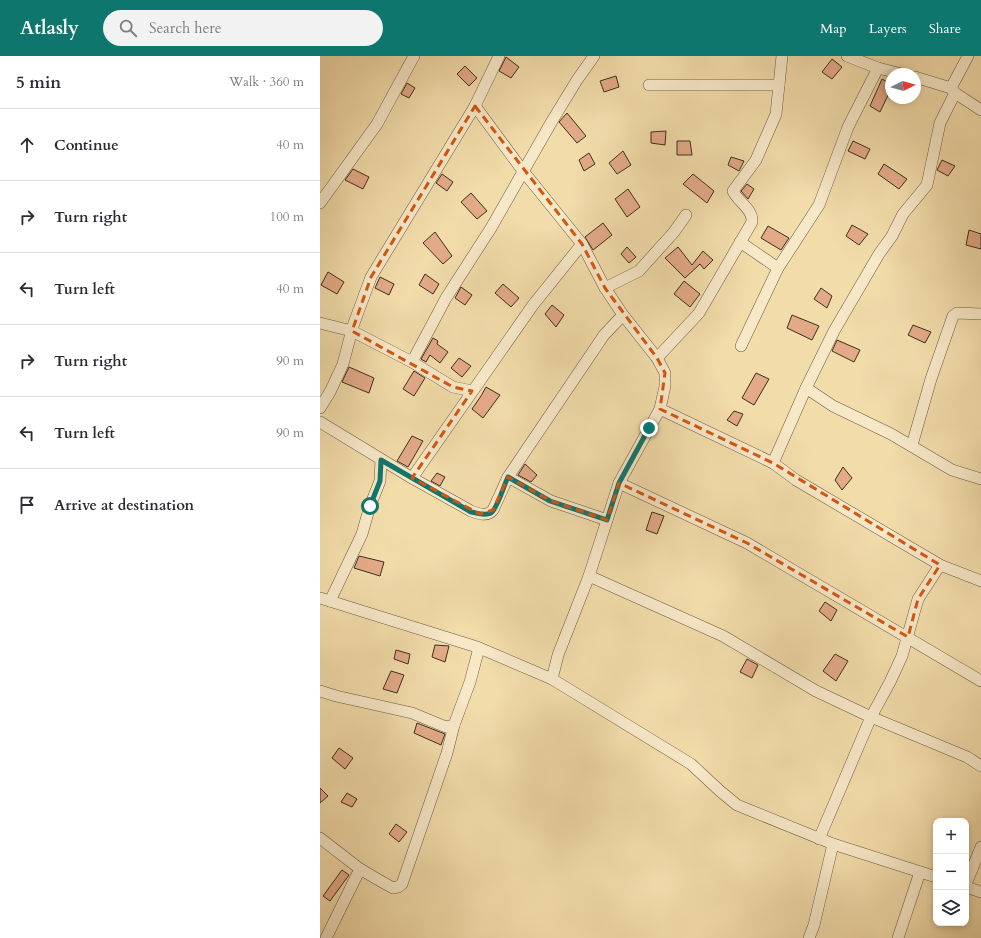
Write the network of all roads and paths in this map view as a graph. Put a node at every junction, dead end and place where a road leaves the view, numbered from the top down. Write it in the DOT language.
graph roads {
  1 [pos="414,56"];
  2 [pos="499,56"];
  3 [pos="594,56"];
  4 [pos="782,56"];
  5 [pos="847,56"];
  6 [pos="968,56"];
  7 [pos="878,68"];
  8 [pos="885,70"];
  9 [pos="921,79"];
  10 [pos="650,85"];
  11 [pos="779,85"];
  12 [pos="953,91"];
  13 [pos="474,106"];
  14 [pos="981,110"];
  15 [pos="523,171"];
  16 [pos="320,203"];
  17 [pos="686,215"];
  18 [pos="740,242"];
  19 [pos="582,244"];
  20 [pos="778,268"];
  21 [pos="605,288"];
  22 [pos="981,314"];
  23 [pos="623,315"];
  24 [pos="320,323"];
  25 [pos="352,331"];
  26 [pos="741,346"];
  27 [pos="657,358"];
  28 [pos="412,362"];
  29 [pos="806,388"];
  30 [pos="472,390"];
  31 [pos="320,408"];
  32 [pos="660,409"];
  33 [pos="320,422"];
  34 [pos="912,445"];
  35 [pos="381,460"];
  36 [pos="773,463"];
  37 [pos="508,477"];
  38 [pos="412,478"];
  39 [pos="981,479"];
  40 [pos="619,483"];
  41 [pos="607,520"];
  42 [pos="940,565"];
  43 [pos="589,576"];
  44 [pos="981,581"];
  45 [pos="325,599"];
  46 [pos="908,637"];
  47 [pos="479,648"];
  48 [pos="552,679"];
  49 [pos="981,681"];
  50 [pos="320,691"];
  51 [pos="871,717"];
  52 [pos="454,724"];
  53 [pos="981,766"];
  54 [pos="320,838"];
  55 [pos="820,839"];
  56 [pos="833,844"];
  57 [pos="981,847"];
  58 [pos="360,869"];
  59 [pos="920,872"];
  60 [pos="933,876"];
  61 [pos="969,877"];
  62 [pos="969,888"];
  63 [pos="981,892"];
  64 [pos="326,938"];
  65 [pos="809,938"];
  66 [pos="898,938"];
  1 -- 16 [label="street"];
  2 -- 13 [label="street"];
  3 -- 15 [label="street"];
  4 -- 11 [label="street"];
  5 -- 7 [label="street"];
  6 -- 12 [label="street"];
  7 -- 8 [label="street"];
  7 -- 20 [label="street"];
  9 -- 12 [label="street"];
  10 -- 11 [label="street"];
  11 -- 18 [label="street"];
  12 -- 14 [label="street"];
  12 -- 29 [label="street"];
  13 -- 15 [label="street"];
  13 -- 25 [label="street"];
  15 -- 19 [label="street"];
  15 -- 28 [label="street"];
  17 -- 21 [label="street"];
  18 -- 20 [label="street"];
  18 -- 27 [label="street"];
  19 -- 21 [label="street"];
  19 -- 30 [label="street"];
  20 -- 26 [label="street"];
  21 -- 23 [label="street"];
  22 -- 34 [label="street"];
  23 -- 27 [label="street"];
  23 -- 37 [label="street"];
  24 -- 25 [label="street"];
  25 -- 28 [label="street"];
  25 -- 31 [label="street"];
  27 -- 32 [label="street"];
  28 -- 30 [label="street"];
  29 -- 34 [label="street"];
  29 -- 36 [label="street"];
  30 -- 38 [label="street"];
  32 -- 36 [label="street"];
  32 -- 40 [label="street"];
  33 -- 35 [label="street"];
  34 -- 39 [label="street"];
  35 -- 38 [label="street"];
  35 -- 45 [label="street"];
  36 -- 42 [label="street"];
  37 -- 38 [label="street"];
  37 -- 41 [label="street"];
  40 -- 41 [label="street"];
  40 -- 46 [label="street"];
  41 -- 43 [label="street"];
  42 -- 44 [label="street"];
  42 -- 46 [label="street"];
  43 -- 48 [label="street"];
  43 -- 51 [label="street"];
  45 -- 47 [label="street"];
  46 -- 49 [label="street"];
  46 -- 51 [label="street"];
  47 -- 48 [label="street"];
  47 -- 52 [label="street"];
  48 -- 55 [label="street"];
  50 -- 52 [label="street"];
  51 -- 53 [label="street"];
  51 -- 55 [label="street"];
  52 -- 58 [label="street"];
  54 -- 58 [label="street"];
  55 -- 56 [label="street"];
  56 -- 59 [label="street"];
  56 -- 65 [label="street"];
  57 -- 61 [label="street"];
  58 -- 64 [label="street"];
  59 -- 60 [label="street"];
  59 -- 66 [label="street"];
  62 -- 63 [label="street"];
}
